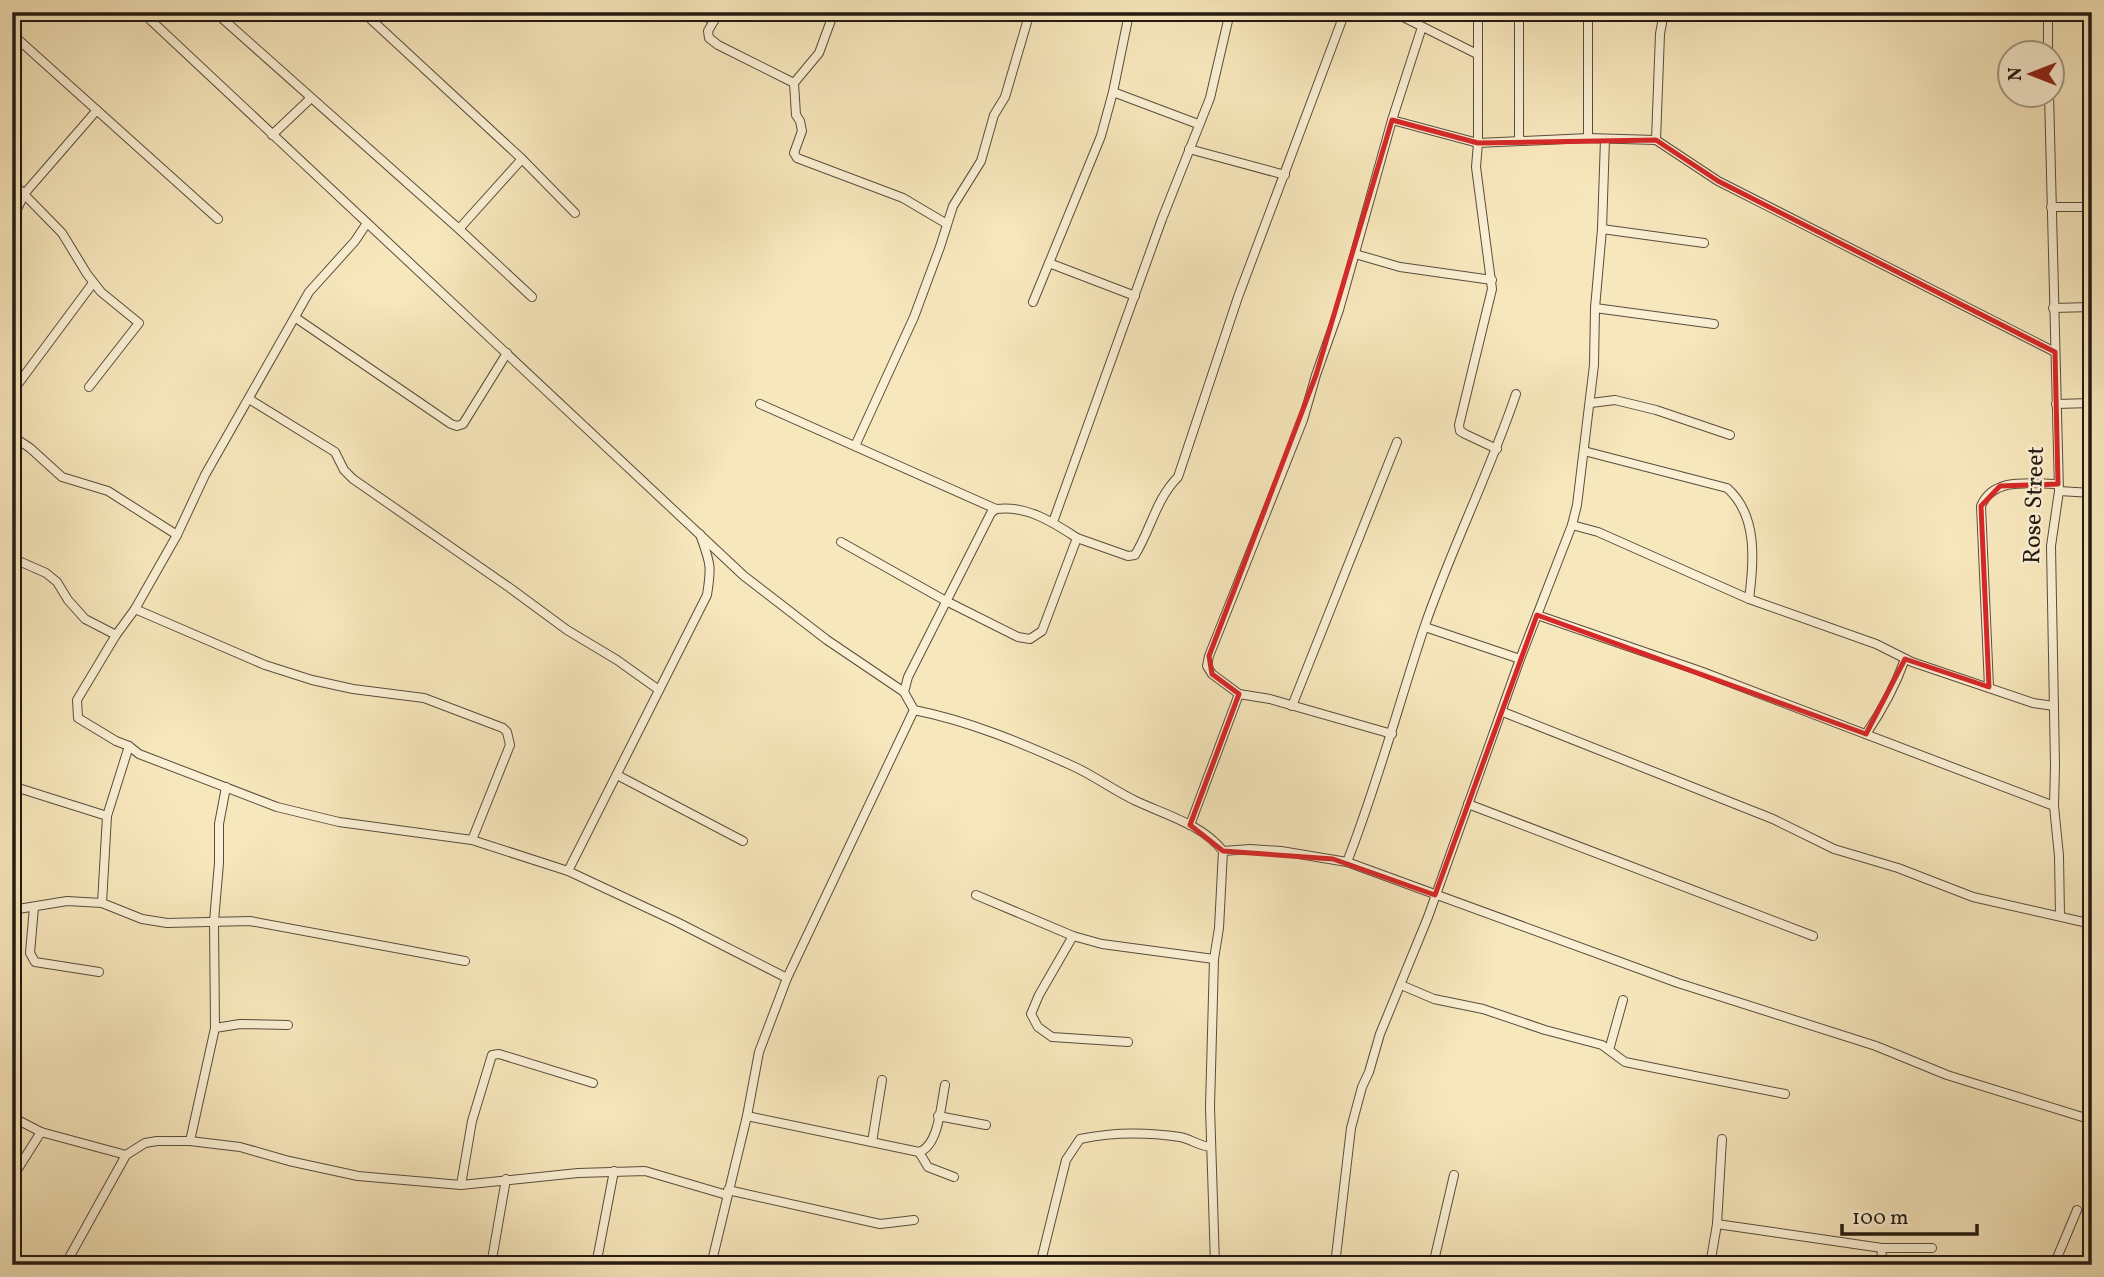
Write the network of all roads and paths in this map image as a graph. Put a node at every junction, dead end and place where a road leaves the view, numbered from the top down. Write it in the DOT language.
graph roads {
  1 [pos="142,12"];
  2 [pos="215,12"];
  3 [pos="363,12"];
  4 [pos="697,12"];
  5 [pos="834,12"];
  6 [pos="1030,12"];
  7 [pos="1230,12"];
  8 [pos="1345,12"];
  9 [pos="1393,12"];
  10 [pos="1478,12"];
  11 [pos="1519,12"];
  12 [pos="1588,12"];
  13 [pos="2048,12"];
  14 [pos="1129,14"];
  15 [pos="1661,15"];
  16 [pos="717,17"];
  17 [pos="1422,27"];
  18 [pos="12,34"];
  19 [pos="2048,38"];
  20 [pos="1477,54"];
  21 [pos="794,83"];
  22 [pos="1113,92"];
  23 [pos="311,98"];
  24 [pos="2049,108"];
  25 [pos="97,110"];
  26 [pos="1392,120"];
  27 [pos="1198,124"];
  28 [pos="272,135"];
  29 [pos="1588,138"];
  30 [pos="1605,139"];
  31 [pos="1519,140"];
  32 [pos="1656,140"];
  33 [pos="1478,143"];
  34 [pos="1189,149"];
  35 [pos="522,159"];
  36 [pos="1285,174"];
  37 [pos="12,182"];
  38 [pos="25,193"];
  39 [pos="2092,207"];
  40 [pos="2051,208"];
  41 [pos="575,213"];
  42 [pos="12,219"];
  43 [pos="218,219"];
  44 [pos="366,223"];
  45 [pos="947,224"];
  46 [pos="459,229"];
  47 [pos="1602,229"];
  48 [pos="1704,243"];
  49 [pos="1355,254"];
  50 [pos="1049,263"];
  51 [pos="1492,280"];
  52 [pos="93,283"];
  53 [pos="1135,296"];
  54 [pos="532,297"];
  55 [pos="1033,302"];
  56 [pos="2092,307"];
  57 [pos="1595,308"];
  58 [pos="2053,308"];
  59 [pos="296,318"];
  60 [pos="1714,324"];
  61 [pos="2055,352"];
  62 [pos="507,353"];
  63 [pos="89,387"];
  64 [pos="12,392"];
  65 [pos="1516,394"];
  66 [pos="249,399"];
  67 [pos="1591,403"];
  68 [pos="2092,403"];
  69 [pos="760,404"];
  70 [pos="2056,404"];
  71 [pos="1730,435"];
  72 [pos="12,436"];
  73 [pos="1397,442"];
  74 [pos="855,446"];
  75 [pos="1497,450"];
  76 [pos="1584,451"];
  77 [pos="2058,488"];
  78 [pos="2092,493"];
  79 [pos="996,509"];
  80 [pos="1053,522"];
  81 [pos="1572,524"];
  82 [pos="699,532"];
  83 [pos="177,535"];
  84 [pos="1077,538"];
  85 [pos="841,542"];
  86 [pos="12,558"];
  87 [pos="1749,599"];
  88 [pos="946,601"];
  89 [pos="135,609"];
  90 [pos="1537,615"];
  91 [pos="1425,627"];
  92 [pos="116,635"];
  93 [pos="1520,659"];
  94 [pos="1905,659"];
  95 [pos="1989,687"];
  96 [pos="659,690"];
  97 [pos="904,692"];
  98 [pos="1239,694"];
  99 [pos="1292,706"];
  100 [pos="2054,706"];
  101 [pos="914,710"];
  102 [pos="1503,712"];
  103 [pos="1392,734"];
  104 [pos="1866,734"];
  105 [pos="129,746"];
  106 [pos="617,775"];
  107 [pos="12,786"];
  108 [pos="226,787"];
  109 [pos="1468,804"];
  110 [pos="2054,806"];
  111 [pos="107,816"];
  112 [pos="1190,825"];
  113 [pos="471,839"];
  114 [pos="743,841"];
  115 [pos="1223,851"];
  116 [pos="1348,862"];
  117 [pos="568,871"];
  118 [pos="976,895"];
  119 [pos="1435,895"];
  120 [pos="102,903"];
  121 [pos="34,907"];
  122 [pos="12,910"];
  123 [pos="2060,916"];
  124 [pos="214,920"];
  125 [pos="2092,924"];
  126 [pos="1073,936"];
  127 [pos="1813,936"];
  128 [pos="1214,959"];
  129 [pos="465,961"];
  130 [pos="99,972"];
  131 [pos="787,978"];
  132 [pos="1401,985"];
  133 [pos="1623,1000"];
  134 [pos="288,1025"];
  135 [pos="215,1028"];
  136 [pos="1128,1042"];
  137 [pos="1609,1050"];
  138 [pos="882,1080"];
  139 [pos="593,1083"];
  140 [pos="945,1085"];
  141 [pos="1785,1094"];
  142 [pos="747,1116"];
  143 [pos="938,1116"];
  144 [pos="12,1117"];
  145 [pos="2092,1120"];
  146 [pos="986,1125"];
  147 [pos="41,1132"];
  148 [pos="1722,1139"];
  149 [pos="190,1141"];
  150 [pos="872,1142"];
  151 [pos="1211,1147"];
  152 [pos="919,1152"];
  153 [pos="126,1155"];
  154 [pos="614,1171"];
  155 [pos="1454,1175"];
  156 [pos="954,1177"];
  157 [pos="12,1178"];
  158 [pos="506,1179"];
  159 [pos="461,1185"];
  160 [pos="727,1192"];
  161 [pos="2077,1210"];
  162 [pos="914,1220"];
  163 [pos="1717,1224"];
  164 [pos="1882,1248"];
  165 [pos="1932,1248"];
  166 [pos="65,1265"];
  167 [pos="491,1265"];
  168 [pos="596,1265"];
  169 [pos="710,1265"];
  170 [pos="1040,1265"];
  171 [pos="1215,1265"];
  172 [pos="1335,1265"];
  173 [pos="1433,1265"];
  174 [pos="1710,1265"];
  175 [pos="1881,1265"];
  176 [pos="2054,1265"];
  1 -- 28 [label="street"];
  2 -- 23 [label="street"];
  3 -- 35 [label="street"];
  4 -- 16 [label="street"];
  5 -- 21 [label="street"];
  6 -- 45 [label="street"];
  7 -- 27 [label="street"];
  8 -- 36 [label="street"];
  9 -- 17 [label="street"];
  10 -- 20 [label="street"];
  11 -- 31 [label="street"];
  12 -- 29 [label="street"];
  13 -- 19 [label="street"];
  14 -- 22 [label="street"];
  15 -- 32 [label="street"];
  16 -- 21 [label="street"];
  17 -- 20 [label="street"];
  17 -- 26 [label="street"];
  18 -- 25 [label="street"];
  20 -- 33 [label="street"];
  21 -- 45 [label="street"];
  22 -- 27 [label="street"];
  22 -- 50 [label="street"];
  23 -- 28 [label="street"];
  23 -- 46 [label="street"];
  24 -- 40 [label="street, Rose Street"];
  25 -- 38 [label="street"];
  25 -- 43 [label="street"];
  26 -- 33 [label="street"];
  26 -- 49 [label="street"];
  27 -- 34 [label="street"];
  28 -- 44 [label="street"];
  29 -- 30 [label="street"];
  29 -- 31 [label="street"];
  30 -- 32 [label="street"];
  30 -- 47 [label="street"];
  31 -- 33 [label="street"];
  32 -- 61 [label="street"];
  33 -- 51 [label="street"];
  34 -- 36 [label="street"];
  34 -- 53 [label="street"];
  35 -- 41 [label="street"];
  35 -- 46 [label="street"];
  36 -- 84 [label="street"];
  37 -- 38 [label="street"];
  38 -- 42 [label="street"];
  38 -- 52 [label="street"];
  39 -- 40 [label="street"];
  40 -- 58 [label="street, Rose Street"];
  44 -- 59 [label="street"];
  44 -- 62 [label="street"];
  45 -- 74 [label="street"];
  46 -- 54 [label="street"];
  47 -- 48 [label="street"];
  47 -- 57 [label="street"];
  49 -- 51 [label="street"];
  49 -- 98 [label="street"];
  50 -- 53 [label="street"];
  50 -- 55 [label="street"];
  51 -- 75 [label="street"];
  52 -- 63 [label="street"];
  52 -- 64 [label="street"];
  53 -- 80 [label="street"];
  56 -- 58 [label="street"];
  57 -- 60 [label="street"];
  57 -- 67 [label="street"];
  58 -- 61 [label="street, Rose Street"];
  59 -- 62 [label="street"];
  59 -- 66 [label="street"];
  61 -- 70 [label="street, Rose Street"];
  62 -- 82 [label="street"];
  65 -- 75 [label="street"];
  66 -- 83 [label="street"];
  66 -- 96 [label="street"];
  67 -- 71 [label="street"];
  67 -- 76 [label="street"];
  68 -- 70 [label="street"];
  69 -- 74 [label="street"];
  70 -- 77 [label="street, Rose Street"];
  72 -- 83 [label="street"];
  73 -- 99 [label="street"];
  74 -- 79 [label="street"];
  75 -- 91 [label="street"];
  76 -- 81 [label="street"];
  76 -- 87 [label="street"];
  77 -- 78 [label="street"];
  77 -- 95 [label="street"];
  77 -- 100 [label="street, Rose Street"];
  79 -- 80 [label="street"];
  79 -- 88 [label="street"];
  80 -- 84 [label="street"];
  81 -- 87 [label="street"];
  81 -- 90 [label="street"];
  82 -- 96 [label="street"];
  82 -- 97 [label="street"];
  83 -- 89 [label="street"];
  84 -- 88 [label="street"];
  85 -- 88 [label="street"];
  86 -- 92 [label="street"];
  87 -- 94 [label="street"];
  88 -- 97 [label="street"];
  89 -- 92 [label="street"];
  89 -- 113 [label="street"];
  90 -- 93 [label="street"];
  90 -- 104 [label="street"];
  91 -- 93 [label="street"];
  91 -- 103 [label="street"];
  92 -- 105 [label="street"];
  93 -- 102 [label="street"];
  94 -- 95 [label="street"];
  94 -- 104 [label="street"];
  95 -- 100 [label="street"];
  96 -- 106 [label="street"];
  97 -- 101 [label="street"];
  98 -- 99 [label="street"];
  98 -- 112 [label="street"];
  99 -- 103 [label="street"];
  100 -- 110 [label="street, Rose Street"];
  101 -- 112 [label="street"];
  101 -- 131 [label="street"];
  102 -- 109 [label="street"];
  102 -- 123 [label="street"];
  103 -- 116 [label="street"];
  104 -- 110 [label="street"];
  105 -- 108 [label="street"];
  105 -- 111 [label="street"];
  106 -- 114 [label="street"];
  106 -- 117 [label="street"];
  107 -- 111 [label="street"];
  108 -- 113 [label="street"];
  108 -- 124 [label="street"];
  109 -- 119 [label="street"];
  109 -- 127 [label="street"];
  110 -- 123 [label="street, Rose Street"];
  111 -- 120 [label="street"];
  112 -- 115 [label="street"];
  113 -- 117 [label="street"];
  115 -- 116 [label="street"];
  115 -- 128 [label="street"];
  116 -- 119 [label="street"];
  117 -- 131 [label="street"];
  118 -- 126 [label="street"];
  119 -- 132 [label="street"];
  119 -- 145 [label="street"];
  120 -- 121 [label="street"];
  120 -- 124 [label="street"];
  121 -- 122 [label="street"];
  121 -- 130 [label="street"];
  123 -- 125 [label="street"];
  124 -- 129 [label="street"];
  124 -- 135 [label="street"];
  126 -- 128 [label="street"];
  126 -- 136 [label="street"];
  128 -- 151 [label="street"];
  131 -- 142 [label="street"];
  132 -- 137 [label="street"];
  132 -- 172 [label="street"];
  133 -- 137 [label="street"];
  134 -- 135 [label="street"];
  135 -- 149 [label="street"];
  137 -- 141 [label="street"];
  138 -- 150 [label="street"];
  139 -- 159 [label="street"];
  140 -- 143 [label="street"];
  142 -- 150 [label="street"];
  142 -- 160 [label="street"];
  143 -- 146 [label="street"];
  143 -- 152 [label="street"];
  144 -- 147 [label="street"];
  147 -- 153 [label="street"];
  147 -- 157 [label="street"];
  148 -- 163 [label="street"];
  149 -- 153 [label="street"];
  149 -- 159 [label="street"];
  150 -- 152 [label="street"];
  151 -- 170 [label="street"];
  151 -- 171 [label="street"];
  152 -- 156 [label="street"];
  153 -- 166 [label="street"];
  154 -- 158 [label="street"];
  154 -- 160 [label="street"];
  154 -- 168 [label="street"];
  155 -- 173 [label="street"];
  158 -- 159 [label="street"];
  158 -- 167 [label="street"];
  160 -- 162 [label="street"];
  160 -- 169 [label="street"];
  161 -- 176 [label="street"];
  163 -- 164 [label="street"];
  163 -- 174 [label="street"];
  164 -- 165 [label="street"];
  164 -- 175 [label="street"];
}
